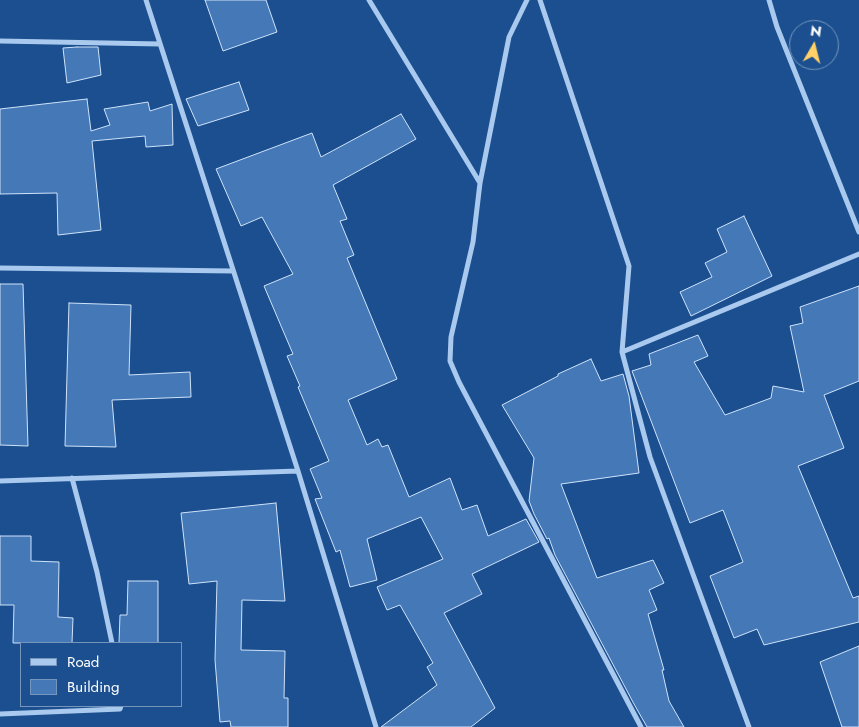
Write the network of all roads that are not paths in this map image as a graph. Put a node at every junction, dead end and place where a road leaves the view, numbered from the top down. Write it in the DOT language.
graph roads {
  1 [pos="146,0"];
  2 [pos="369,0"];
  3 [pos="527,0"];
  4 [pos="540,0"];
  5 [pos="769,0"];
  6 [pos="0,41"];
  7 [pos="160,44"];
  8 [pos="480,183"];
  9 [pos="859,232"];
  10 [pos="859,254"];
  11 [pos="0,268"];
  12 [pos="233,271"];
  13 [pos="622,352"];
  14 [pos="298,471"];
  15 [pos="72,478"];
  16 [pos="0,481"];
  17 [pos="112,642"];
  18 [pos="121,707"];
  19 [pos="0,714"];
  20 [pos="376,727"];
  21 [pos="641,727"];
  22 [pos="749,727"];
  1 -- 7 [label="street"];
  2 -- 8 [label="street"];
  3 -- 8 [label="street"];
  4 -- 13 [label="street"];
  5 -- 9 [label="street"];
  6 -- 7 [label="street"];
  7 -- 12 [label="street"];
  8 -- 21 [label="street"];
  10 -- 13 [label="street"];
  11 -- 12 [label="street"];
  12 -- 14 [label="street"];
  13 -- 22 [label="street"];
  14 -- 15 [label="street"];
  14 -- 20 [label="street"];
  15 -- 16 [label="street"];
  15 -- 17 [label="street"];
  18 -- 19 [label="street"];
}
